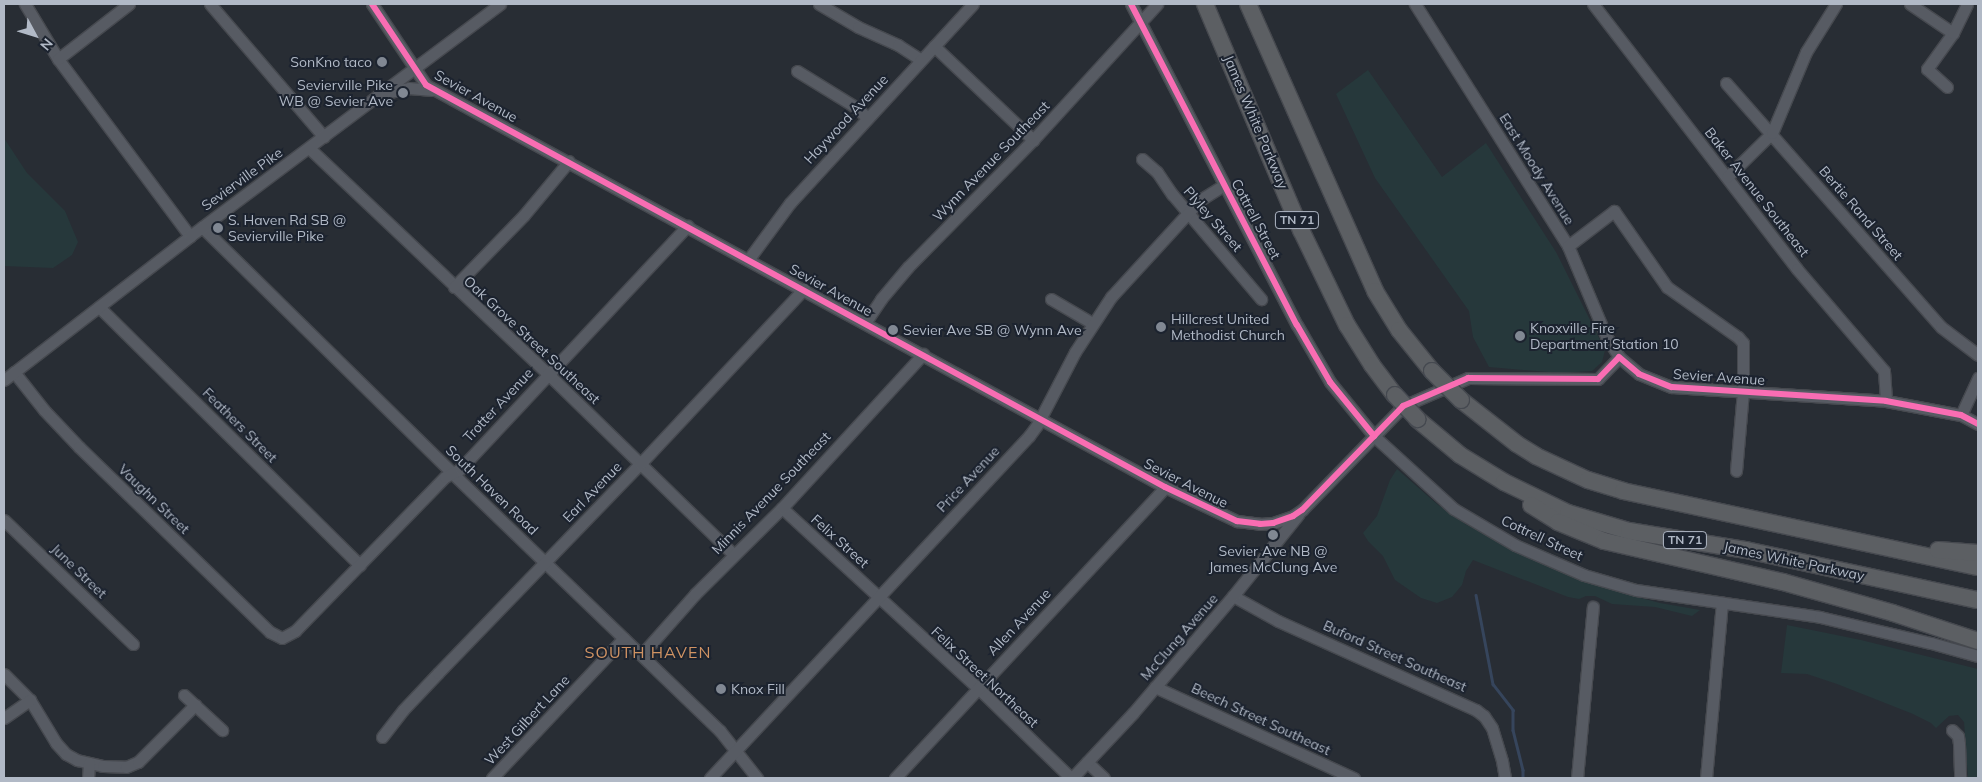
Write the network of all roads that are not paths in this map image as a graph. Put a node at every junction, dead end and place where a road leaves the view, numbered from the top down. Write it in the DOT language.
graph roads {
  1 [pos="25,4"];
  2 [pos="129,4"];
  3 [pos="210,4"];
  4 [pos="372,4"];
  5 [pos="500,4"];
  6 [pos="819,4"];
  7 [pos="973,4"];
  8 [pos="1131,4"];
  9 [pos="1157,4"];
  10 [pos="1205,4"];
  11 [pos="1248,4"];
  12 [pos="1415,4"];
  13 [pos="1593,4"];
  14 [pos="1836,4"];
  15 [pos="1910,4"];
  16 [pos="1967,4"];
  17 [pos="1140,22"];
  18 [pos="1953,33"];
  19 [pos="934,46"];
  20 [pos="58,58"];
  21 [pos="921,60"];
  22 [pos="415,68"];
  23 [pos="797,71"];
  24 [pos="1726,83"];
  25 [pos="1947,86"];
  26 [pos="436,90"];
  27 [pos="380,94"];
  28 [pos="868,118"];
  29 [pos="1772,134"];
  30 [pos="324,137"];
  31 [pos="1033,140"];
  32 [pos="309,148"];
  33 [pos="1142,159"];
  34 [pos="569,161"];
  35 [pos="1727,177"];
  36 [pos="1224,185"];
  37 [pos="1189,212"];
  38 [pos="687,226"];
  39 [pos="202,227"];
  40 [pos="190,236"];
  41 [pos="1568,246"];
  42 [pos="748,260"];
  43 [pos="454,287"];
  44 [pos="804,289"];
  45 [pos="1052,299"];
  46 [pos="1261,299"];
  47 [pos="99,307"];
  48 [pos="865,323"];
  49 [pos="1092,324"];
  50 [pos="923,354"];
  51 [pos="1978,355"];
  52 [pos="1620,357"];
  53 [pos="14,372"];
  54 [pos="548,374"];
  55 [pos="1978,378"];
  56 [pos="4,380"];
  57 [pos="1743,391"];
  58 [pos="1886,401"];
  59 [pos="1961,415"];
  60 [pos="1040,418"];
  61 [pos="1978,424"];
  62 [pos="1374,436"];
  63 [pos="1460,455"];
  64 [pos="640,464"];
  65 [pos="1736,471"];
  66 [pos="452,473"];
  67 [pos="1165,487"];
  68 [pos="782,508"];
  69 [pos="1302,510"];
  70 [pos="4,520"];
  71 [pos="1881,547"];
  72 [pos="1978,553"];
  73 [pos="733,554"];
  74 [pos="545,562"];
  75 [pos="360,565"];
  76 [pos="1978,567"];
  77 [pos="879,596"];
  78 [pos="1233,596"];
  79 [pos="1978,600"];
  80 [pos="1722,603"];
  81 [pos="1593,607"];
  82 [pos="282,638"];
  83 [pos="624,638"];
  84 [pos="1978,641"];
  85 [pos="133,644"];
  86 [pos="642,654"];
  87 [pos="1978,656"];
  88 [pos="4,674"];
  89 [pos="1155,687"];
  90 [pos="978,688"];
  91 [pos="184,695"];
  92 [pos="30,700"];
  93 [pos="195,705"];
  94 [pos="4,718"];
  95 [pos="222,730"];
  96 [pos="1952,730"];
  97 [pos="382,737"];
  98 [pos="737,749"];
  99 [pos="1087,762"];
  100 [pos="89,763"];
  101 [pos="88,778"];
  102 [pos="492,778"];
  103 [pos="710,778"];
  104 [pos="757,778"];
  105 [pos="895,778"];
  106 [pos="1071,778"];
  107 [pos="1104,778"];
  108 [pos="1354,778"];
  109 [pos="1505,778"];
  110 [pos="1577,778"];
  111 [pos="1706,778"];
  112 [pos="1960,778"];
  1 -- 20 [label="street"];
  2 -- 20 [label="street"];
  3 -- 30 [label="street"];
  4 -- 22 [label="street, Sevier Avenue"];
  5 -- 22 [label="street, Sevierville Pike"];
  6 -- 21 [label="street"];
  7 -- 19 [label="street, Haywood Avenue"];
  8 -- 17 [label="street, Cottrell Street"];
  9 -- 17 [label="street, Wynn Avenue Southeast"];
  10 -- 63 [label="highway, James White Parkway / TN 71, bridge"];
  11 -- 71 [label="highway, TN 71, bridge"];
  12 -- 41 [label="street, East Moody Avenue"];
  13 -- 35 [label="street, Baker Avenue Southeast"];
  14 -- 29 [label="street"];
  15 -- 18 [label="street"];
  16 -- 18 [label="street"];
  17 -- 31 [label="street, Wynn Avenue Southeast"];
  17 -- 36 [label="street, Cottrell Street"];
  18 -- 25 [label="street"];
  19 -- 21 [label="street, Haywood Avenue"];
  19 -- 31 [label="street"];
  20 -- 40 [label="street"];
  21 -- 28 [label="street, Haywood Avenue"];
  22 -- 26 [label="street, Sevier Avenue"];
  22 -- 27 [label="street, Sevierville Pike"];
  23 -- 28 [label="street"];
  24 -- 29 [label="street, Bertie Rand Street"];
  26 -- 27 [label="street"];
  26 -- 34 [label="street, Sevier Avenue"];
  27 -- 30 [label="street, Sevierville Pike"];
  28 -- 42 [label="street, Haywood Avenue"];
  29 -- 35 [label="street"];
  29 -- 51 [label="street, Bertie Rand Street"];
  30 -- 32 [label="street, Sevierville Pike"];
  31 -- 48 [label="street, Wynn Avenue Southeast"];
  32 -- 39 [label="street, Sevierville Pike"];
  32 -- 43 [label="street, Oak Grove Street Southeast"];
  33 -- 37 [label="street, Plyley Street"];
  34 -- 38 [label="street, Sevier Avenue"];
  34 -- 43 [label="street"];
  35 -- 58 [label="street, Baker Avenue Southeast"];
  36 -- 37 [label="street, Price Avenue"];
  36 -- 62 [label="street, Cottrell Street"];
  37 -- 46 [label="street, Plyley Street"];
  37 -- 49 [label="street, Price Avenue"];
  38 -- 42 [label="street, Sevier Avenue"];
  38 -- 54 [label="street, Trotter Avenue"];
  39 -- 40 [label="street, Sevierville Pike"];
  39 -- 66 [label="street, South Haven Road"];
  40 -- 47 [label="street, Sevierville Pike"];
  41 -- 52 [label="street, East Moody Avenue"];
  41 -- 57 [label="street"];
  42 -- 44 [label="street, Sevier Avenue"];
  43 -- 54 [label="street, Oak Grove Street Southeast"];
  44 -- 48 [label="street, Sevier Avenue"];
  44 -- 64 [label="street, Earl Avenue"];
  45 -- 49 [label="street"];
  47 -- 53 [label="street, Sevierville Pike"];
  47 -- 75 [label="street, Feathers Street"];
  48 -- 50 [label="street, Sevier Avenue"];
  49 -- 60 [label="street, Price Avenue"];
  50 -- 60 [label="street, Sevier Avenue"];
  50 -- 68 [label="street, Minnis Avenue Southeast"];
  52 -- 57 [label="street, Sevier Avenue"];
  52 -- 62 [label="street, Sevier Avenue"];
  53 -- 56 [label="street, Sevierville Pike"];
  53 -- 82 [label="street, Vaughn Street"];
  54 -- 64 [label="street, Oak Grove Street Southeast"];
  54 -- 66 [label="street, Trotter Avenue"];
  55 -- 59 [label="street"];
  57 -- 58 [label="street, Sevier Avenue"];
  57 -- 65 [label="street"];
  58 -- 59 [label="street, Sevier Avenue"];
  59 -- 61 [label="street, Sevier Avenue"];
  60 -- 67 [label="street, Sevier Avenue"];
  60 -- 77 [label="street, Price Avenue"];
  62 -- 69 [label="street, Sevier Avenue"];
  62 -- 80 [label="street, Cottrell Street"];
  63 -- 79 [label="highway, James White Parkway / TN 71"];
  63 -- 84 [label="highway"];
  64 -- 73 [label="street, Oak Grove Street Southeast"];
  64 -- 74 [label="street, Earl Avenue"];
  66 -- 74 [label="street, South Haven Road"];
  66 -- 75 [label="street, Trotter Avenue"];
  67 -- 69 [label="street, Sevier Avenue"];
  67 -- 90 [label="street, Allen Avenue"];
  68 -- 73 [label="street, Minnis Avenue Southeast"];
  68 -- 77 [label="street, Felix Street"];
  69 -- 78 [label="street, McClung Avenue"];
  70 -- 85 [label="street, June Street"];
  71 -- 72 [label="highway"];
  71 -- 76 [label="highway, TN 71"];
  73 -- 86 [label="street, Minnis Avenue Southeast"];
  74 -- 83 [label="street, South Haven Road"];
  74 -- 97 [label="street, Earl Avenue"];
  75 -- 82 [label="street, Trotter Avenue"];
  77 -- 90 [label="street, Felix Street Northeast"];
  77 -- 98 [label="street, Price Avenue"];
  78 -- 89 [label="street, McClung Avenue"];
  78 -- 109 [label="street, Buford Street Southeast"];
  80 -- 87 [label="street, Cottrell Street"];
  80 -- 111 [label="street"];
  81 -- 110 [label="street"];
  83 -- 86 [label="street, South Haven Road"];
  83 -- 102 [label="street, West Gilbert Lane"];
  86 -- 98 [label="street, South Haven Road"];
  88 -- 92 [label="street"];
  89 -- 99 [label="street, McClung Avenue"];
  89 -- 108 [label="street, Beech Street Southeast"];
  90 -- 105 [label="street, Allen Avenue"];
  90 -- 106 [label="street, Felix Street Northeast"];
  91 -- 93 [label="street"];
  92 -- 94 [label="street"];
  92 -- 100 [label="street"];
  93 -- 95 [label="street"];
  93 -- 100 [label="street"];
  96 -- 112 [label="street"];
  98 -- 103 [label="street, Price Avenue"];
  98 -- 104 [label="street, South Haven Road"];
  99 -- 106 [label="street, McClung Avenue"];
  99 -- 107 [label="street"];
  100 -- 101 [label="street"];
}
